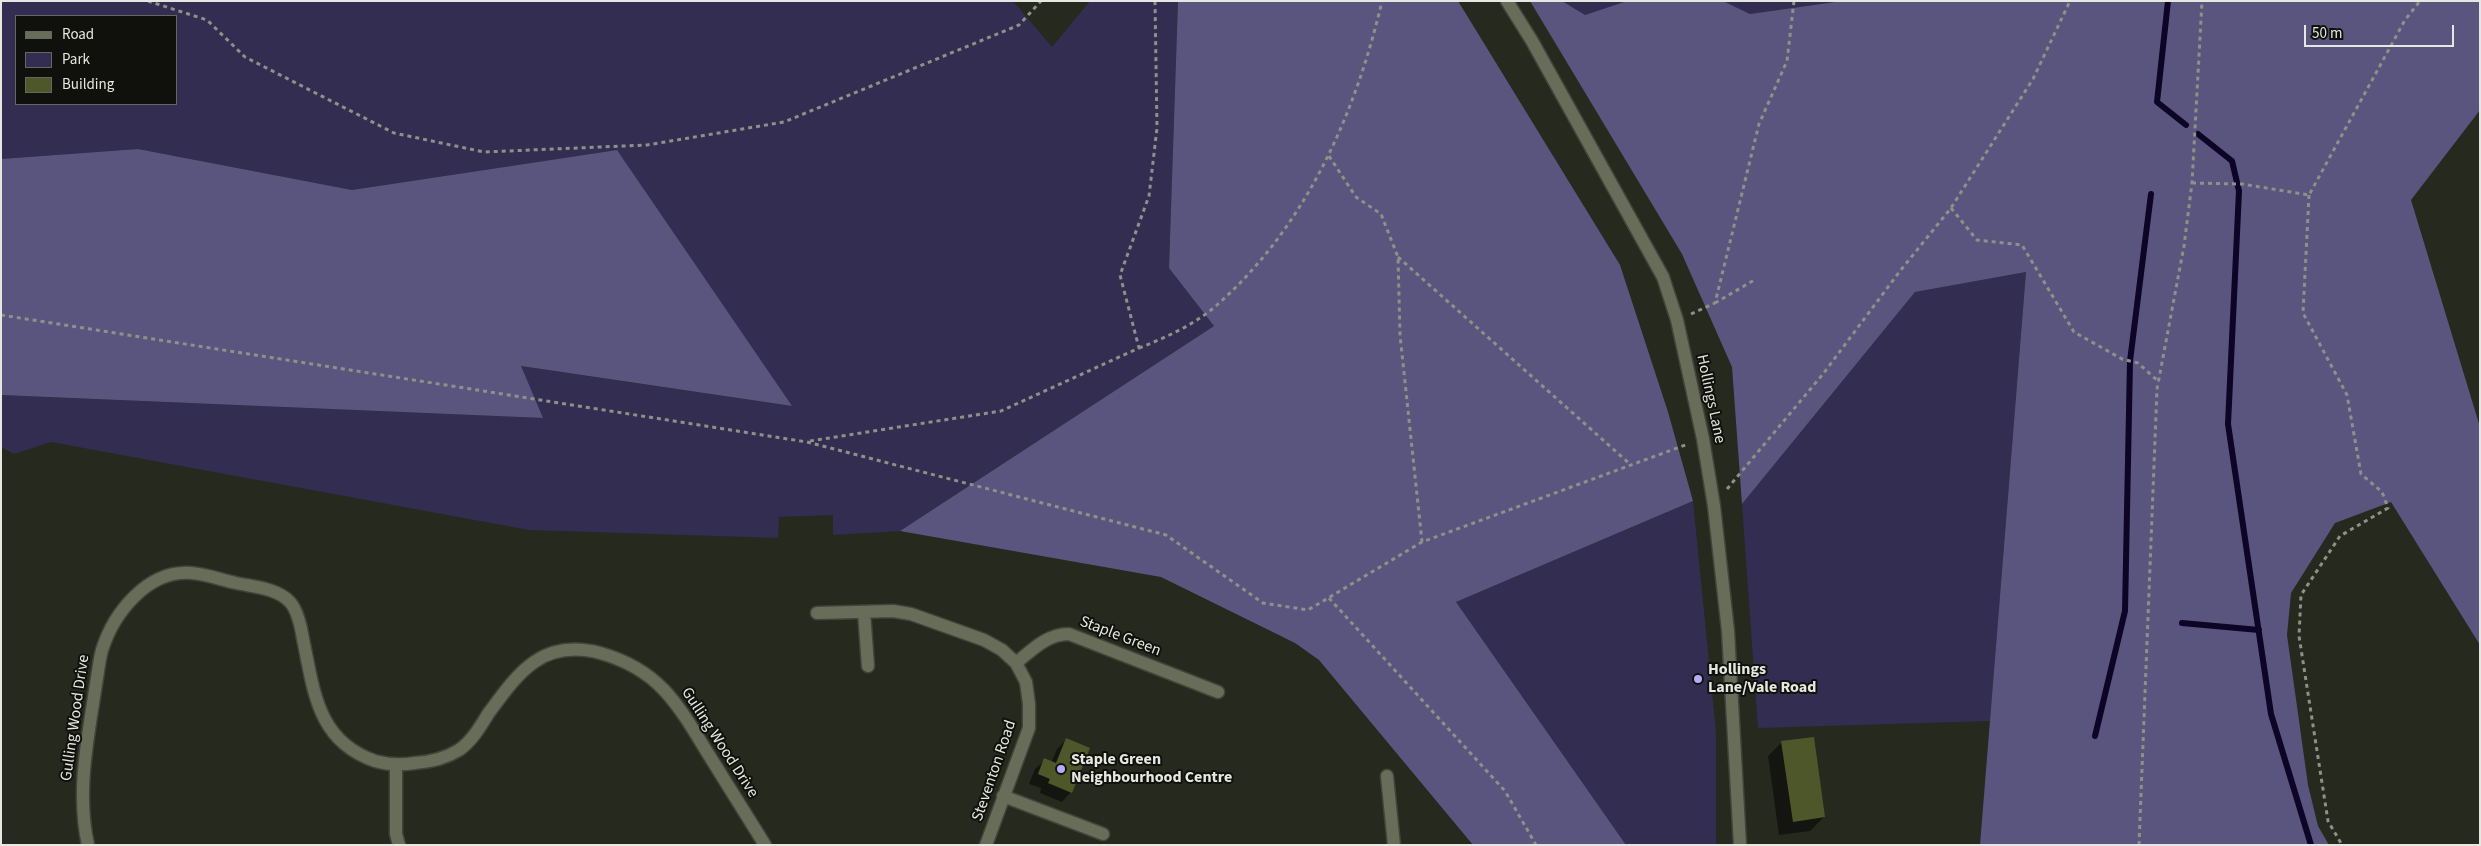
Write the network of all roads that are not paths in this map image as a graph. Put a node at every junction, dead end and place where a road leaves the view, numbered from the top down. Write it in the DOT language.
graph roads {
  1 [pos="1507,1"];
  2 [pos="864,612"];
  3 [pos="818,613"];
  4 [pos="1016,663"];
  5 [pos="868,666"];
  6 [pos="1218,692"];
  7 [pos="396,765"];
  8 [pos="1387,776"];
  9 [pos="1003,796"];
  10 [pos="1103,834"];
  11 [pos="88,845"];
  12 [pos="399,845"];
  13 [pos="765,845"];
  14 [pos="986,845"];
  15 [pos="1394,845"];
  16 [pos="1740,845"];
  1 -- 16 [label="street, Hollings Lane"];
  2 -- 3 [label="street, Steventon Road"];
  2 -- 4 [label="street, Steventon Road"];
  2 -- 5 [label="street"];
  4 -- 6 [label="street, Staple Green"];
  4 -- 9 [label="street, Steventon Road"];
  7 -- 11 [label="street, Gulling Wood Drive"];
  7 -- 12 [label="street"];
  7 -- 13 [label="street, Gulling Wood Drive"];
  8 -- 15 [label="street"];
  9 -- 10 [label="street"];
  9 -- 14 [label="street, Steventon Road"];
}
